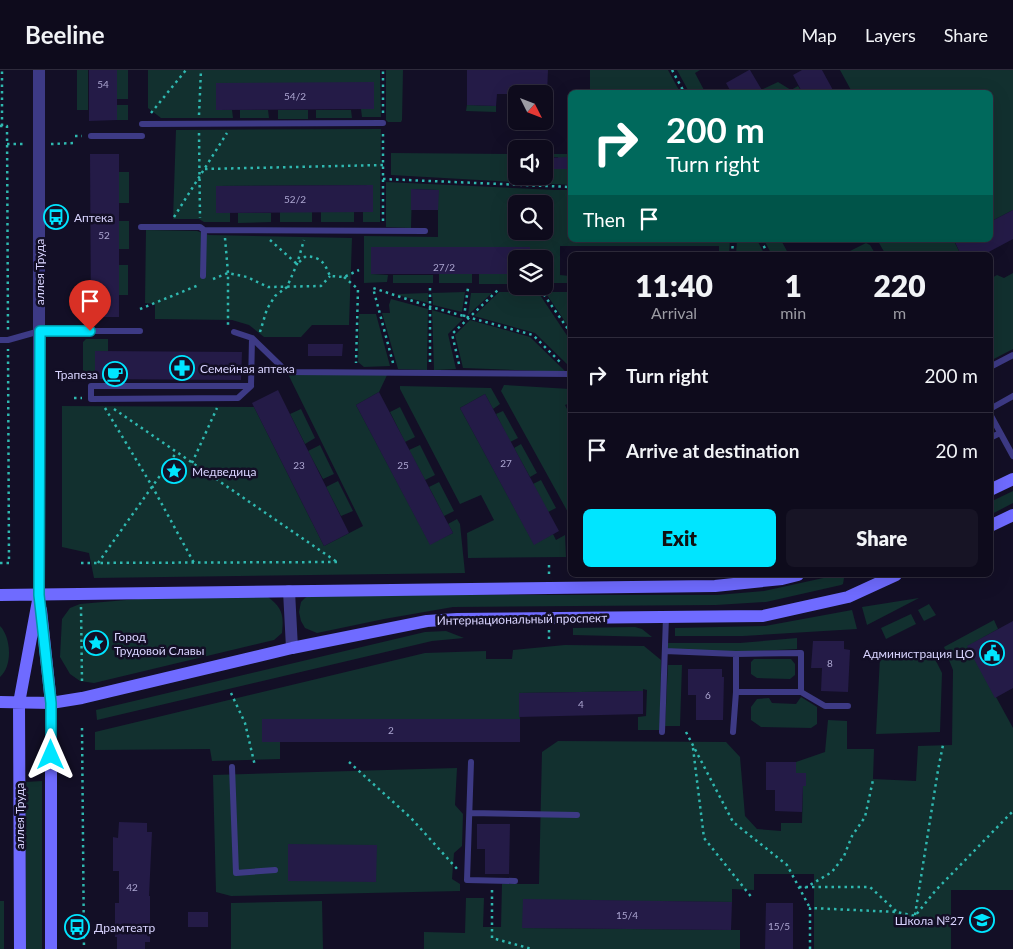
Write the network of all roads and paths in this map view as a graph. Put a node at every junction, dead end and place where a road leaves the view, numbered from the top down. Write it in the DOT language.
graph roads {
  1 [pos="2,70"];
  2 [pos="39,70"];
  3 [pos="186,70"];
  4 [pos="201,70"];
  5 [pos="383,70"];
  6 [pos="672,70"];
  7 [pos="683,90"];
  8 [pos="199,123"];
  9 [pos="233,123"];
  10 [pos="383,123"];
  11 [pos="142,124"];
  12 [pos="1,126"];
  13 [pos="91,136"];
  14 [pos="142,136"];
  15 [pos="383,165"];
  16 [pos="205,169"];
  17 [pos="199,178"];
  18 [pos="383,179"];
  19 [pos="568,187"];
  20 [pos="141,227"];
  21 [pos="168,227"];
  22 [pos="202,229"];
  23 [pos="225,230"];
  24 [pos="259,231"];
  25 [pos="306,231"];
  26 [pos="382,231"];
  27 [pos="425,231"];
  28 [pos="298,264"];
  29 [pos="359,270"];
  30 [pos="228,273"];
  31 [pos="204,276"];
  32 [pos="330,276"];
  33 [pos="344,277"];
  34 [pos="210,280"];
  35 [pos="201,284"];
  36 [pos="287,287"];
  37 [pos="430,288"];
  38 [pos="468,288"];
  39 [pos="499,288"];
  40 [pos="544,295"];
  41 [pos="431,307"];
  42 [pos="140,309"];
  43 [pos="464,316"];
  44 [pos="468,317"];
  45 [pos="568,329"];
  46 [pos="40,331"];
  47 [pos="140,331"];
  48 [pos="231,332"];
  49 [pos="252,338"];
  50 [pos="0,340"];
  51 [pos="8,340"];
  52 [pos="258,344"];
  53 [pos="1011,355"];
  54 [pos="1013,363"];
  55 [pos="993,364"];
  56 [pos="564,366"];
  57 [pos="355,372"];
  58 [pos="396,373"];
  59 [pos="430,373"];
  60 [pos="461,373"];
  61 [pos="568,374"];
  62 [pos="251,386"];
  63 [pos="1013,396"];
  64 [pos="221,398"];
  65 [pos="100,399"];
  66 [pos="993,406"];
  67 [pos="993,420"];
  68 [pos="1000,433"];
  69 [pos="993,436"];
  70 [pos="176,453"];
  71 [pos="1013,456"];
  72 [pos="192,463"];
  73 [pos="1013,478"];
  74 [pos="152,486"];
  75 [pos="993,488"];
  76 [pos="1013,515"];
  77 [pos="993,525"];
  78 [pos="0,563"];
  79 [pos="81,563"];
  80 [pos="194,563"];
  81 [pos="98,564"];
  82 [pos="790,577"];
  83 [pos="892,577"];
  84 [pos="289,591"];
  85 [pos="39,595"];
  86 [pos="0,596"];
  87 [pos="81,606"];
  88 [pos="666,617"];
  89 [pos="292,648"];
  90 [pos="665,651"];
  91 [pos="736,654"];
  92 [pos="82,681"];
  93 [pos="736,692"];
  94 [pos="801,692"];
  95 [pos="231,694"];
  96 [pos="0,702"];
  97 [pos="19,703"];
  98 [pos="51,703"];
  99 [pos="848,706"];
  100 [pos="82,728"];
  101 [pos="662,732"];
  102 [pos="686,732"];
  103 [pos="733,732"];
  104 [pos="943,745"];
  105 [pos="693,746"];
  106 [pos="349,762"];
  107 [pos="471,762"];
  108 [pos="255,766"];
  109 [pos="232,767"];
  110 [pos="873,780"];
  111 [pos="1013,811"];
  112 [pos="470,813"];
  113 [pos="577,815"];
  114 [pos="275,870"];
  115 [pos="467,880"];
  116 [pos="492,881"];
  117 [pos="515,881"];
  118 [pos="799,888"];
  119 [pos="805,888"];
  120 [pos="753,899"];
  121 [pos="810,908"];
  122 [pos="897,912"];
  123 [pos="915,916"];
  124 [pos="20,949"];
  125 [pos="51,949"];
  126 [pos="84,949"];
  127 [pos="532,949"];
  128 [pos="810,949"];
  1 -- 12 [label="path"];
  2 -- 46 [label="street, аллея Труда"];
  3 -- 11 [label="path"];
  4 -- 8 [label="path"];
  5 -- 10 [label="path"];
  6 -- 7 [label="path"];
  8 -- 9 [label="lane"];
  8 -- 11 [label="lane"];
  8 -- 17 [label="path"];
  9 -- 10 [label="lane"];
  9 -- 16 [label="path"];
  10 -- 15 [label="path"];
  12 -- 51 [label="path"];
  13 -- 14 [label="lane"];
  15 -- 16 [label="path"];
  15 -- 18 [label="path"];
  16 -- 17 [label="path"];
  17 -- 21 [label="path"];
  17 -- 22 [label="path"];
  18 -- 19 [label="path"];
  18 -- 26 [label="path"];
  20 -- 21 [label="lane"];
  21 -- 22 [label="lane"];
  22 -- 23 [label="lane"];
  22 -- 31 [label="lane"];
  23 -- 24 [label="lane"];
  23 -- 30 [label="path"];
  24 -- 25 [label="lane"];
  24 -- 28 [label="path"];
  25 -- 26 [label="lane"];
  25 -- 28 [label="path"];
  26 -- 27 [label="lane"];
  28 -- 32 [label="path"];
  28 -- 36 [label="path"];
  29 -- 33 [label="path"];
  30 -- 34 [label="path"];
  30 -- 36 [label="path"];
  30 -- 48 [label="path"];
  32 -- 33 [label="path"];
  32 -- 36 [label="path"];
  33 -- 57 [label="path"];
  35 -- 42 [label="path"];
  36 -- 52 [label="path"];
  37 -- 41 [label="path"];
  38 -- 43 [label="path"];
  39 -- 44 [label="path"];
  40 -- 45 [label="path"];
  41 -- 43 [label="path"];
  41 -- 58 [label="path"];
  41 -- 59 [label="path"];
  43 -- 44 [label="path"];
  44 -- 56 [label="path"];
  44 -- 60 [label="path"];
  46 -- 47 [label="lane"];
  46 -- 51 [label="lane"];
  46 -- 85 [label="street, аллея Труда"];
  48 -- 49 [label="lane"];
  49 -- 52 [label="lane"];
  49 -- 62 [label="lane"];
  50 -- 51 [label="lane"];
  51 -- 78 [label="path"];
  52 -- 57 [label="lane"];
  53 -- 54 [label="lane"];
  53 -- 55 [label="lane"];
  57 -- 58 [label="lane"];
  58 -- 59 [label="lane"];
  59 -- 60 [label="lane"];
  60 -- 61 [label="lane"];
  62 -- 64 [label="lane"];
  62 -- 65 [label="lane"];
  63 -- 66 [label="lane"];
  64 -- 65 [label="lane"];
  64 -- 72 [label="path"];
  65 -- 70 [label="path"];
  65 -- 74 [label="path"];
  67 -- 68 [label="lane"];
  68 -- 69 [label="lane"];
  68 -- 71 [label="lane"];
  70 -- 72 [label="path"];
  70 -- 74 [label="path"];
  72 -- 80 [label="path"];
  73 -- 75 [label="main road"];
  74 -- 80 [label="path"];
  74 -- 81 [label="path"];
  76 -- 77 [label="main road"];
  79 -- 81 [label="path"];
  80 -- 81 [label="path"];
  82 -- 84 [label="main road"];
  83 -- 88 [label="main road, Интернациональный проспект"];
  84 -- 85 [label="main road"];
  84 -- 89 [label="street"];
  85 -- 86 [label="main road"];
  85 -- 97 [label="main road, аллея Труда"];
  85 -- 98 [label="main road, аллея Труда"];
  87 -- 92 [label="path"];
  88 -- 89 [label="main road, Интернациональный проспект"];
  88 -- 90 [label="lane"];
  89 -- 98 [label="main road, Интернациональный проспект"];
  90 -- 91 [label="lane"];
  90 -- 101 [label="lane"];
  91 -- 93 [label="lane"];
  91 -- 94 [label="lane"];
  93 -- 94 [label="lane"];
  93 -- 103 [label="lane"];
  94 -- 99 [label="lane"];
  95 -- 108 [label="path"];
  96 -- 97 [label="main road, Интернациональный проспект"];
  97 -- 98 [label="main road, Интернациональный проспект"];
  97 -- 124 [label="main road, аллея Труда"];
  98 -- 125 [label="main road, аллея Труда"];
  100 -- 126 [label="path"];
  102 -- 105 [label="path"];
  104 -- 123 [label="path"];
  105 -- 118 [label="path"];
  105 -- 120 [label="path"];
  106 -- 115 [label="path"];
  107 -- 112 [label="lane"];
  109 -- 114 [label="lane"];
  110 -- 119 [label="path"];
  111 -- 123 [label="path"];
  112 -- 113 [label="lane"];
  112 -- 115 [label="lane"];
  115 -- 116 [label="lane"];
  116 -- 117 [label="lane"];
  116 -- 127 [label="path"];
  118 -- 119 [label="path"];
  118 -- 121 [label="path"];
  119 -- 122 [label="path"];
  121 -- 122 [label="path"];
  121 -- 128 [label="path"];
  122 -- 123 [label="path"];
}
